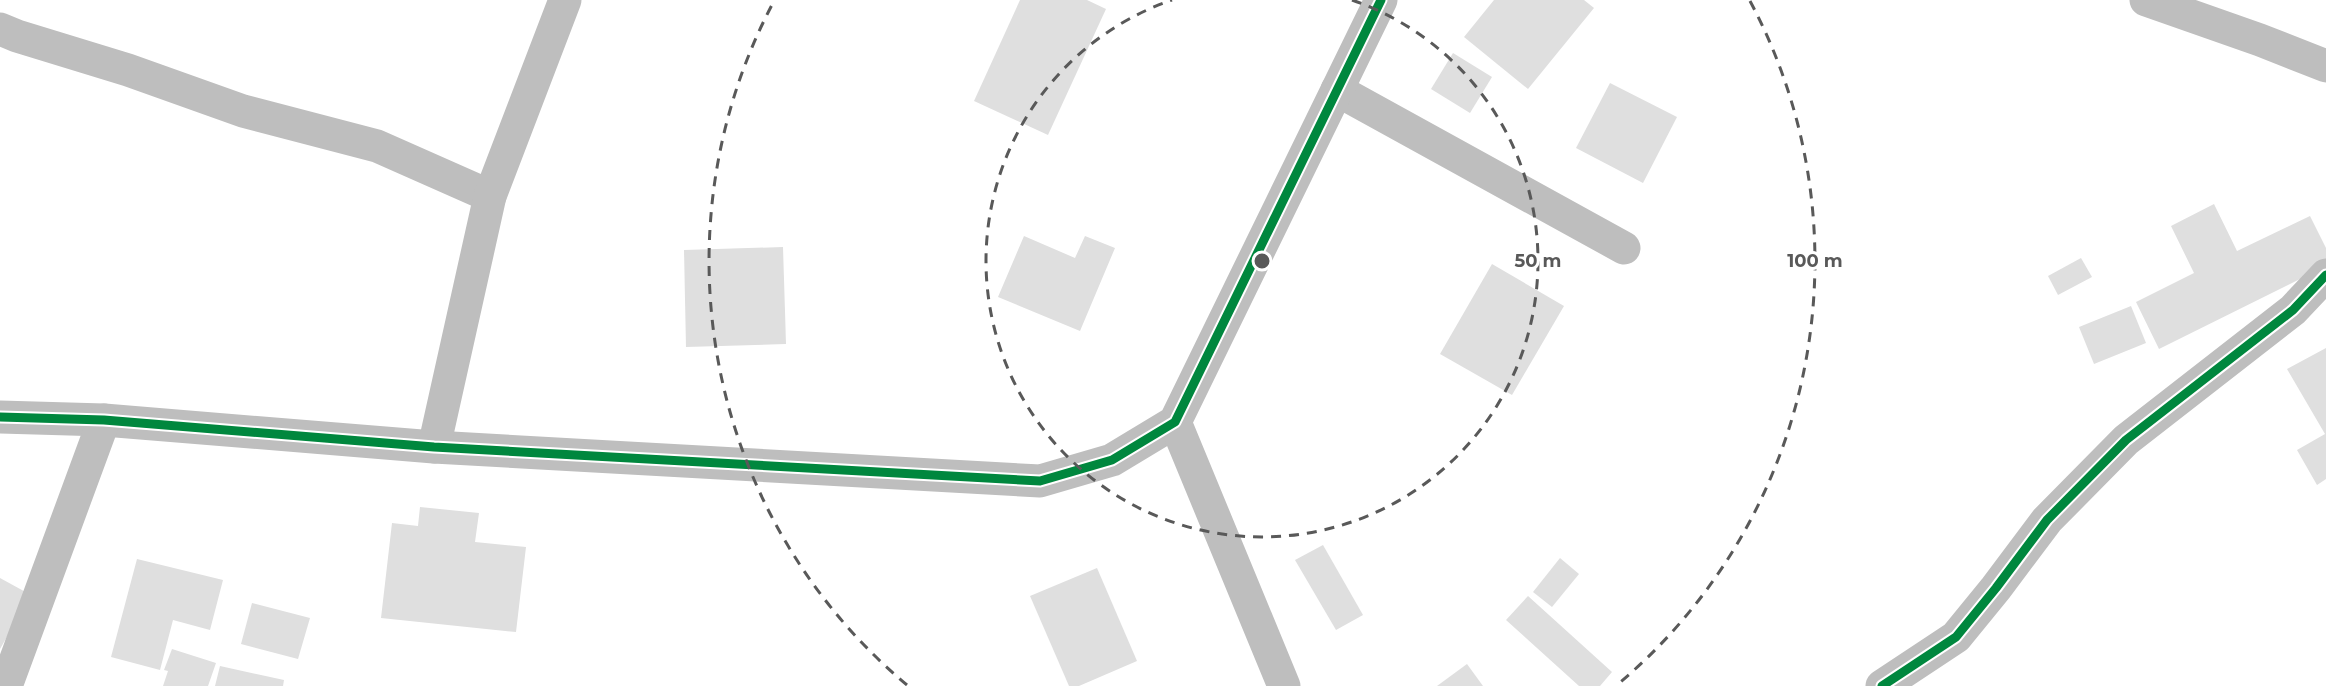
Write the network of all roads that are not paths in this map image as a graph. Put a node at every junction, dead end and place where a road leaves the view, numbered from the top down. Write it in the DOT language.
graph roads {
  1 [pos="565,0"];
  2 [pos="1381,0"];
  3 [pos="2146,0"];
  4 [pos="0,28"];
  5 [pos="2326,66"];
  6 [pos="1337,90"];
  7 [pos="490,196"];
  8 [pos="1624,248"];
  9 [pos="2326,275"];
  10 [pos="0,417"];
  11 [pos="104,420"];
  12 [pos="1175,422"];
  13 [pos="434,447"];
  14 [pos="6,686"];
  15 [pos="1284,686"];
  16 [pos="1882,686"];
  1 -- 7 [label="street"];
  2 -- 6 [label="street"];
  3 -- 5 [label="street"];
  4 -- 7 [label="street"];
  6 -- 8 [label="street"];
  6 -- 12 [label="street"];
  7 -- 13 [label="street"];
  9 -- 16 [label="street"];
  10 -- 11 [label="street"];
  11 -- 13 [label="street"];
  11 -- 14 [label="street"];
  12 -- 13 [label="street"];
  12 -- 15 [label="street"];
}
